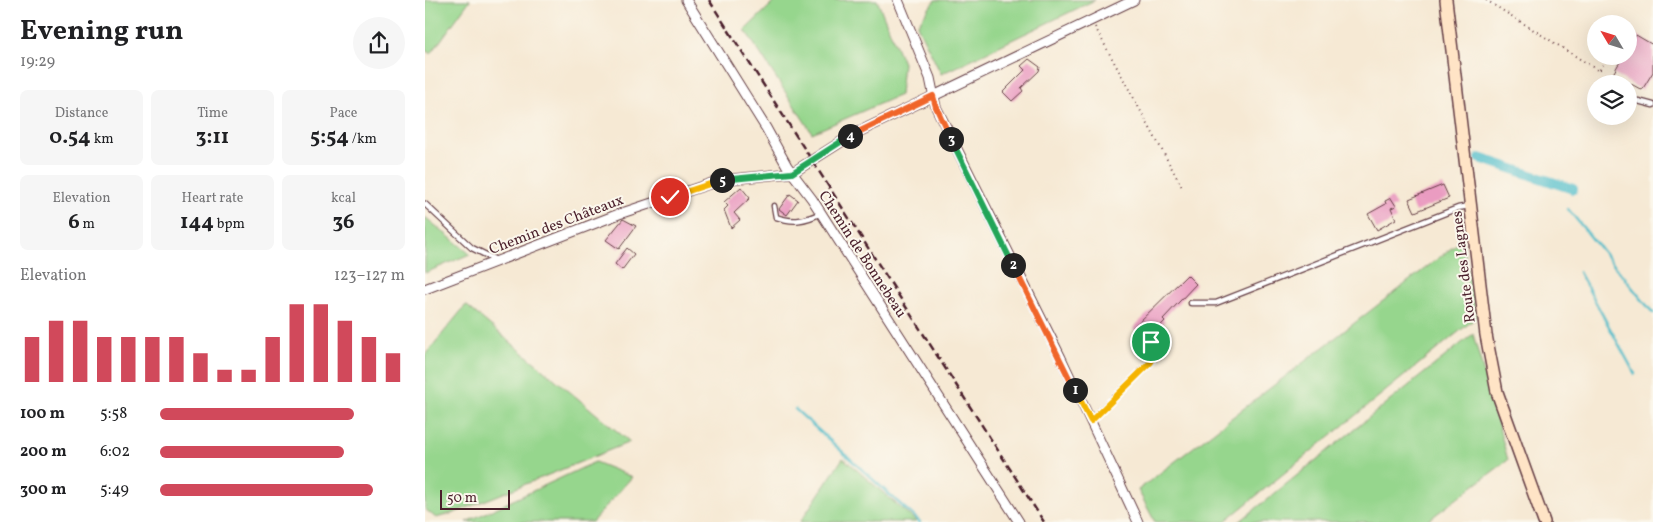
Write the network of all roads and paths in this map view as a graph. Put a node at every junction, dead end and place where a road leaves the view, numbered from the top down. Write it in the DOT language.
graph roads {
  1 [pos="686,0"];
  2 [pos="898,0"];
  3 [pos="1134,0"];
  4 [pos="1446,0"];
  5 [pos="1486,0"];
  6 [pos="1091,21"];
  7 [pos="1587,63"];
  8 [pos="1589,65"];
  9 [pos="1603,65"];
  10 [pos="933,96"];
  11 [pos="1638,101"];
  12 [pos="1653,104"];
  13 [pos="792,173"];
  14 [pos="1182,186"];
  15 [pos="425,204"];
  16 [pos="774,206"];
  17 [pos="1470,206"];
  18 [pos="821,213"];
  19 [pos="497,261"];
  20 [pos="425,289"];
  21 [pos="1191,303"];
  22 [pos="1151,342"];
  23 [pos="1091,421"];
  24 [pos="1019,522"];
  25 [pos="1138,522"];
  26 [pos="1544,522"];
  1 -- 13 [label="street, Chemin de Bonnebeau"];
  2 -- 10 [label="street"];
  3 -- 6 [label="street, Chemin des Châteaux"];
  4 -- 17 [label="street, Route des Lagnes"];
  5 -- 7 [label="path"];
  6 -- 10 [label="street, Chemin des Châteaux"];
  6 -- 14 [label="path"];
  8 -- 9 [label="path"];
  10 -- 13 [label="street, Chemin des Châteaux"];
  10 -- 23 [label="street"];
  11 -- 12 [label="lane"];
  13 -- 18 [label="street, Chemin de Bonnebeau"];
  13 -- 19 [label="street, Chemin des Châteaux"];
  15 -- 19 [label="lane"];
  16 -- 18 [label="lane"];
  17 -- 21 [label="lane"];
  17 -- 26 [label="street, Route des Lagnes"];
  18 -- 24 [label="street, Chemin de Bonnebeau"];
  19 -- 20 [label="street, Chemin des Châteaux"];
  22 -- 23 [label="lane"];
  23 -- 25 [label="street"];
}
